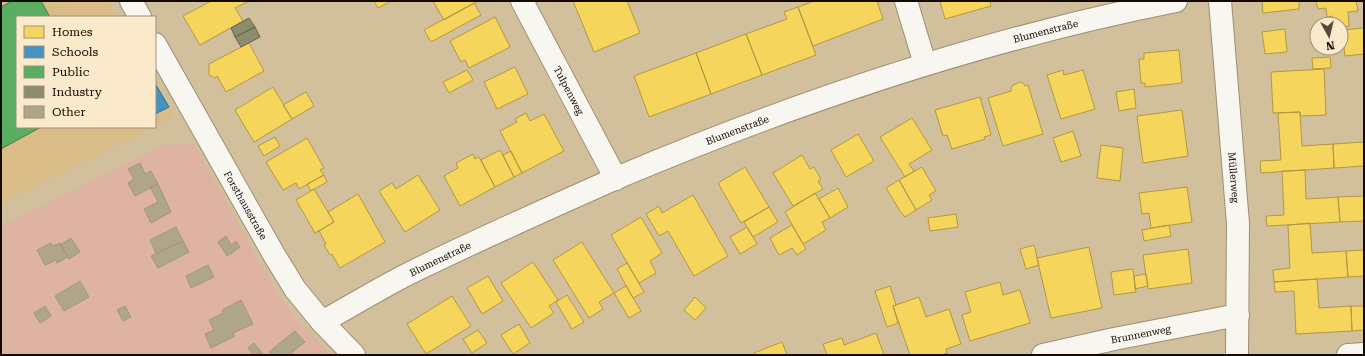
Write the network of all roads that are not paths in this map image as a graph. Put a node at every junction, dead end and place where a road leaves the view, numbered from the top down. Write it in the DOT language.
graph roads {
  1 [pos="131,1"];
  2 [pos="522,1"];
  3 [pos="906,1"];
  4 [pos="1176,1"];
  5 [pos="1220,1"];
  6 [pos="139,16"];
  7 [pos="156,46"];
  8 [pos="925,64"];
  9 [pos="616,179"];
  10 [pos="1238,315"];
  11 [pos="322,322"];
  12 [pos="1364,354"];
  13 [pos="354,355"];
  14 [pos="1044,355"];
  15 [pos="1237,355"];
  16 [pos="1348,355"];
  1 -- 6 [label="street"];
  2 -- 9 [label="street, Tulpenweg"];
  3 -- 8 [label="street"];
  4 -- 8 [label="street, Blumenstraße"];
  5 -- 10 [label="street, Müllerweg"];
  7 -- 11 [label="street, Forsthausstraße"];
  8 -- 9 [label="street, Blumenstraße"];
  9 -- 11 [label="street, Blumenstraße"];
  10 -- 14 [label="street, Brunnenweg"];
  10 -- 15 [label="street, Müllerweg"];
  11 -- 13 [label="street, Forsthausstraße"];
  12 -- 16 [label="street"];
}
